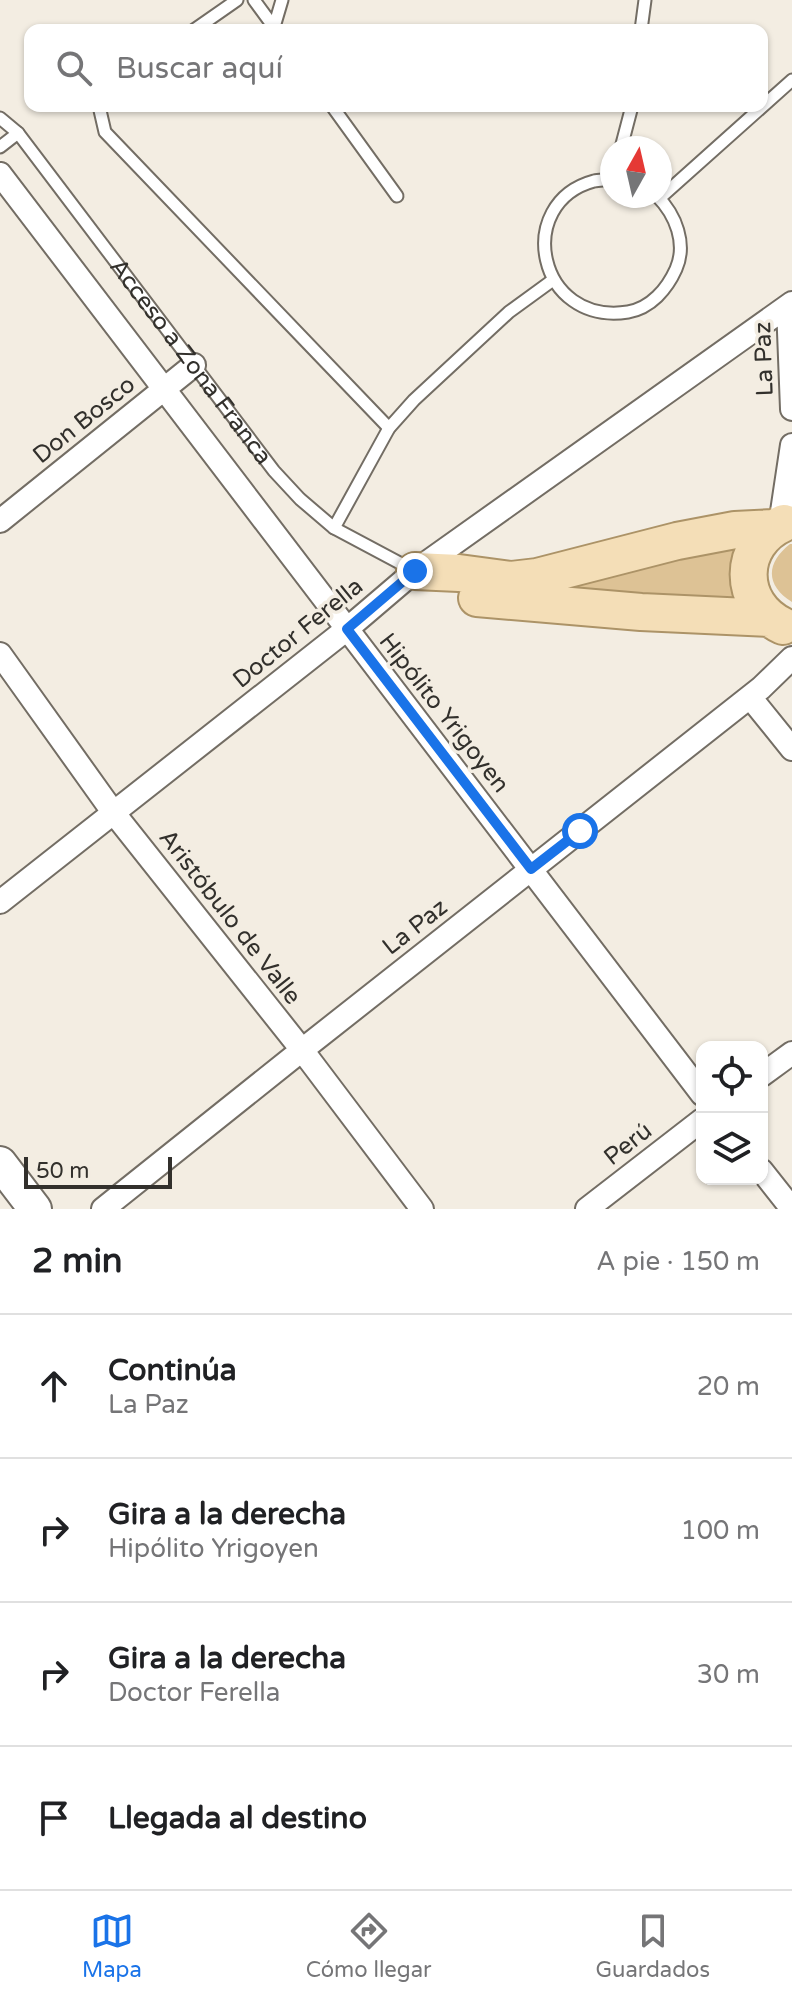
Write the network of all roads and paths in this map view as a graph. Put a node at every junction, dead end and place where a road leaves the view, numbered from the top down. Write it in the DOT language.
graph roads {
  1 [pos="237,0"];
  2 [pos="254,0"];
  3 [pos="282,0"];
  4 [pos="645,0"];
  5 [pos="203,24"];
  6 [pos="272,24"];
  7 [pos="276,24"];
  8 [pos="642,24"];
  9 [pos="792,80"];
  10 [pos="768,101"];
  11 [pos="100,112"];
  12 [pos="336,112"];
  13 [pos="630,112"];
  14 [pos="756,112"];
  15 [pos="0,118"];
  16 [pos="18,133"];
  17 [pos="624,136"];
  18 [pos="0,147"];
  19 [pos="0,174"];
  20 [pos="600,180"];
  21 [pos="672,186"];
  22 [pos="397,196"];
  23 [pos="667,208"];
  24 [pos="553,280"];
  25 [pos="790,304"];
  26 [pos="194,365"];
  27 [pos="164,389"];
  28 [pos="792,409"];
  29 [pos="389,428"];
  30 [pos="792,445"];
  31 [pos="0,521"];
  32 [pos="782,525"];
  33 [pos="334,528"];
  34 [pos="415,571"];
  35 [pos="778,623"];
  36 [pos="347,629"];
  37 [pos="0,654"];
  38 [pos="792,658"];
  39 [pos="755,693"];
  40 [pos="792,749"];
  41 [pos="113,812"];
  42 [pos="531,869"];
  43 [pos="0,902"];
  44 [pos="302,1050"];
  45 [pos="792,1053"];
  46 [pos="768,1071"];
  47 [pos="696,1086"];
  48 [pos="696,1125"];
  49 [pos="0,1163"];
  50 [pos="768,1179"];
  51 [pos="35,1209"];
  52 [pos="103,1209"];
  53 [pos="422,1209"];
  54 [pos="587,1209"];
  55 [pos="792,1209"];
  1 -- 5 [label="lane"];
  2 -- 6 [label="lane"];
  3 -- 7 [label="lane"];
  4 -- 8 [label="lane"];
  9 -- 10 [label="lane"];
  11 -- 29 [label="lane"];
  12 -- 22 [label="lane"];
  13 -- 17 [label="lane"];
  14 -- 21 [label="lane"];
  15 -- 16 [label="lane, Acceso a Zona Franca"];
  16 -- 18 [label="lane"];
  16 -- 26 [label="lane, Acceso a Zona Franca"];
  19 -- 27 [label="street, Hipólito Yrigoyen"];
  20 -- 24 [label="lane"];
  23 -- 24 [label="lane"];
  24 -- 29 [label="lane"];
  25 -- 28 [label="street, La Paz"];
  25 -- 34 [label="street, Doctor Ferella"];
  26 -- 27 [label="street, Don Bosco"];
  26 -- 33 [label="lane, Acceso a Zona Franca"];
  27 -- 31 [label="street, Don Bosco"];
  27 -- 36 [label="street, Hipólito Yrigoyen"];
  29 -- 33 [label="lane"];
  30 -- 32 [label="street"];
  32 -- 34 [label="main road, Acceso a Zona Franca"];
  32 -- 35 [label="main road"];
  33 -- 34 [label="lane, Acceso a Zona Franca"];
  34 -- 35 [label="main road, Acceso a Zona Franca"];
  34 -- 36 [label="street, Doctor Ferella"];
  35 -- 39 [label="street, La Paz"];
  36 -- 41 [label="street, Doctor Ferella"];
  36 -- 42 [label="street, Hipólito Yrigoyen"];
  37 -- 41 [label="street, Aristóbulo de Valle"];
  38 -- 39 [label="street, La Paz"];
  39 -- 40 [label="street"];
  39 -- 42 [label="street, La Paz"];
  41 -- 43 [label="street, Doctor Ferella"];
  41 -- 44 [label="street, Aristóbulo de Valle"];
  42 -- 44 [label="street, La Paz"];
  42 -- 47 [label="street, Hipólito Yrigoyen"];
  44 -- 52 [label="street, La Paz"];
  44 -- 53 [label="street, Aristóbulo de Valle"];
  45 -- 46 [label="street"];
  48 -- 54 [label="street, Perú"];
  49 -- 51 [label="street"];
  50 -- 55 [label="street"];
}
